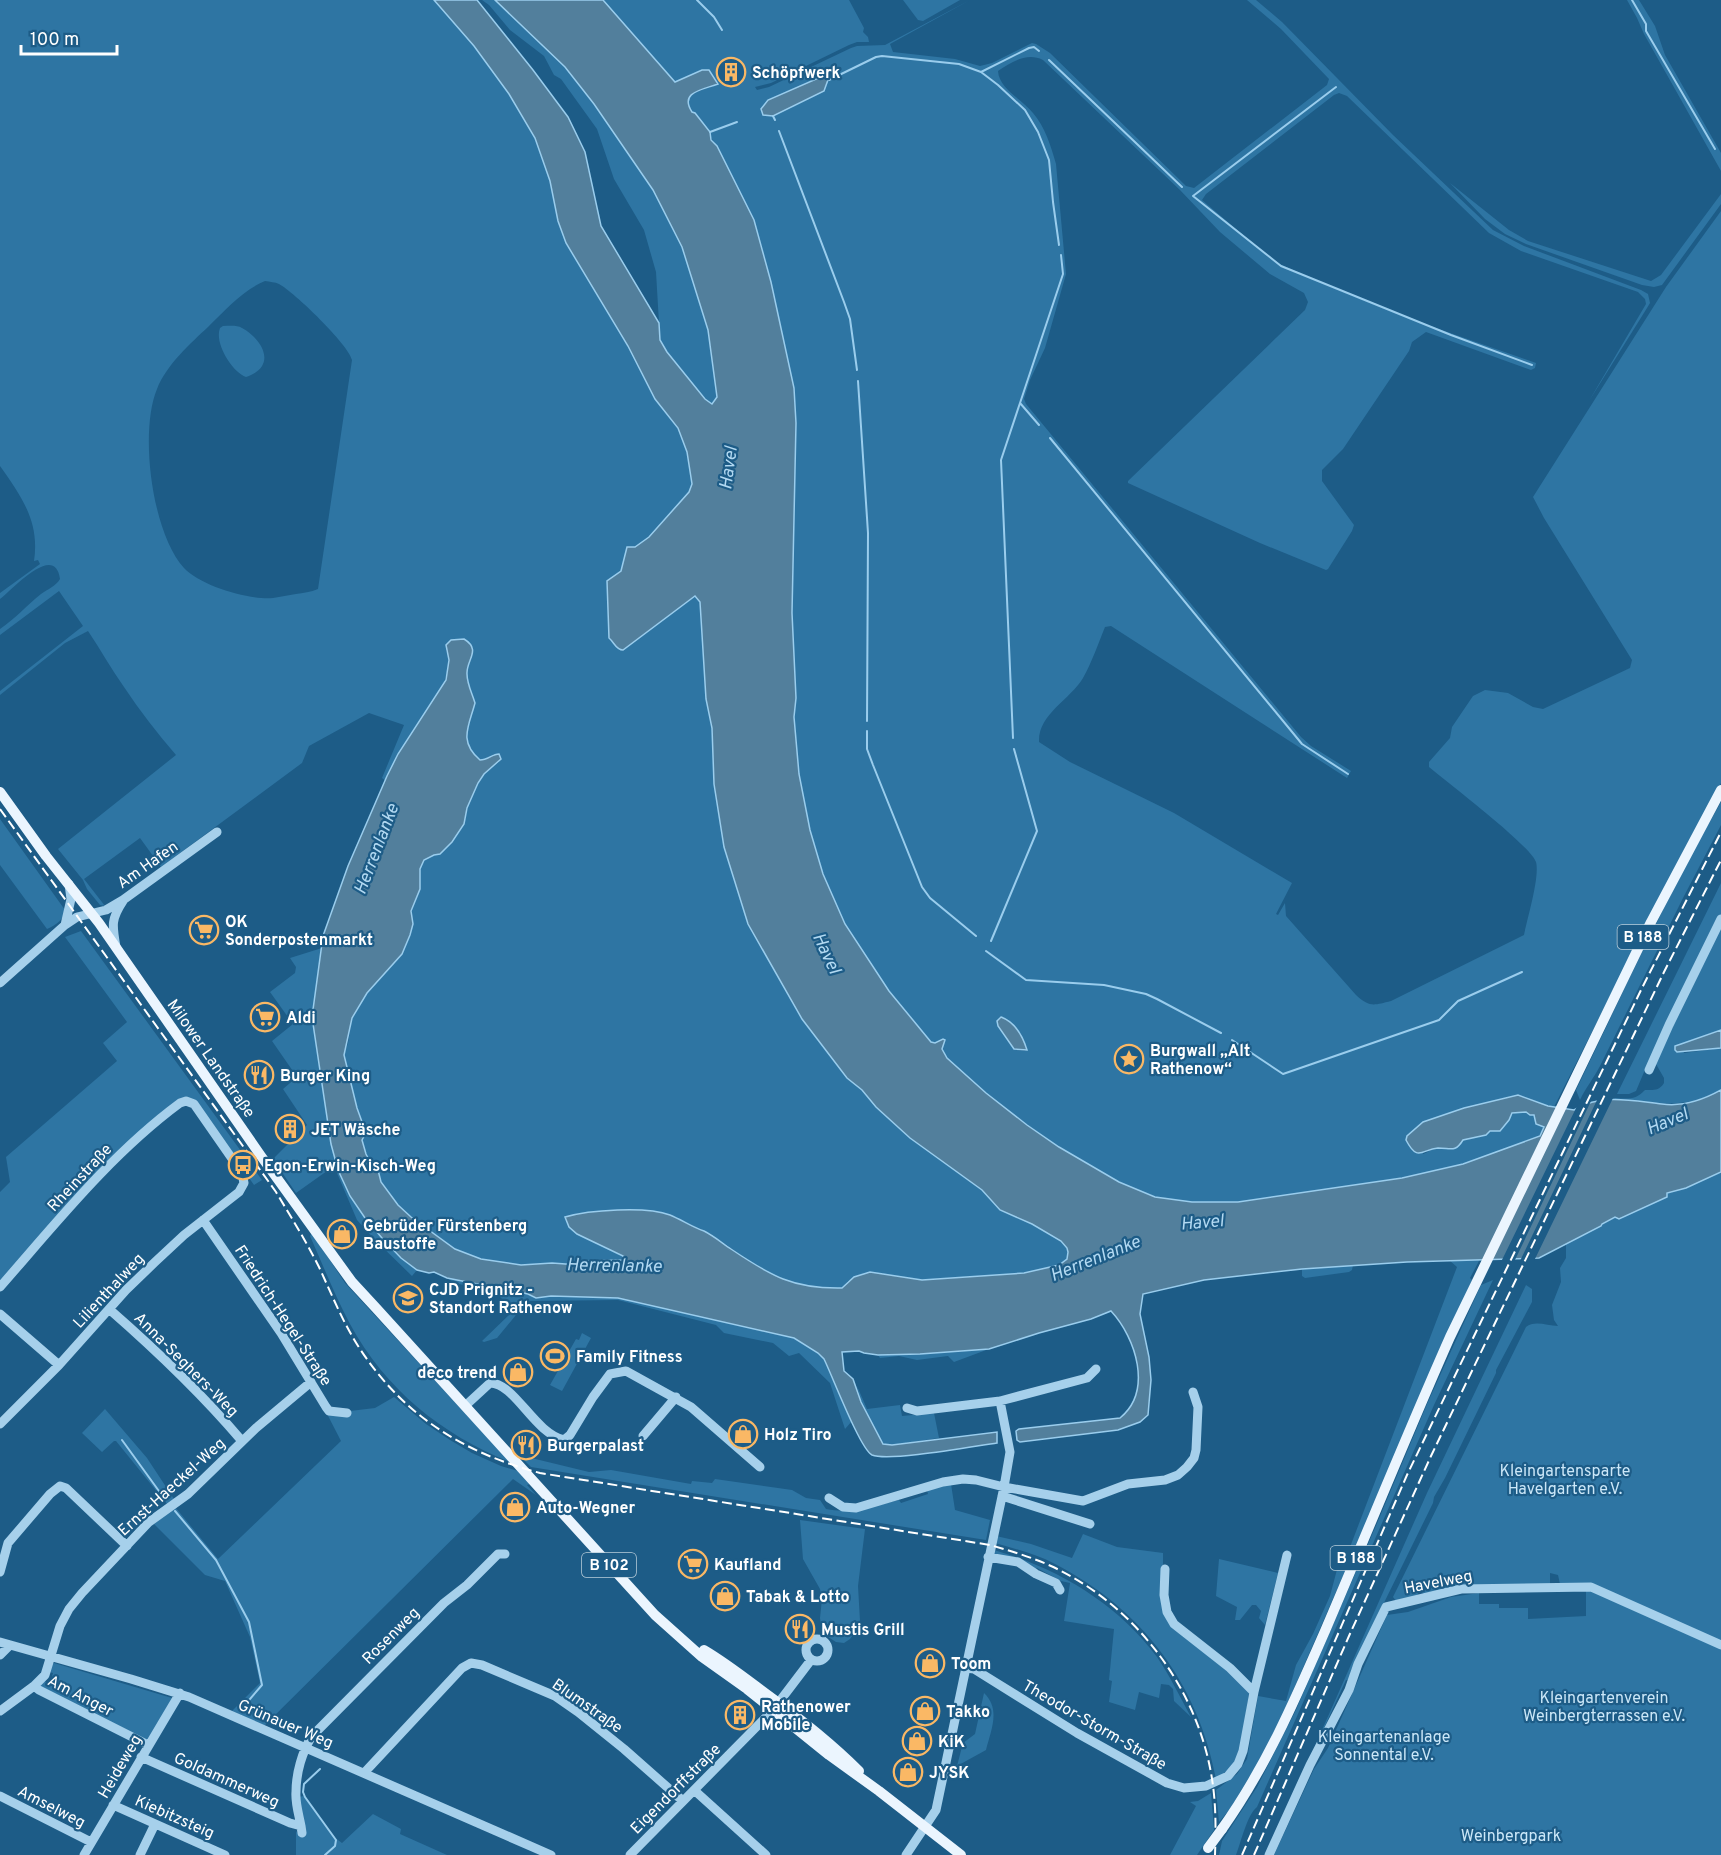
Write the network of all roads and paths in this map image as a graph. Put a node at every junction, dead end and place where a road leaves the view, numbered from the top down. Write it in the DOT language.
graph roads {
  1 [pos="1721,790"];
  2 [pos="0,792"];
  3 [pos="217,832"];
  4 [pos="69,884"];
  5 [pos="123,900"];
  6 [pos="92,914"];
  7 [pos="1721,919"];
  8 [pos="65,925"];
  9 [pos="117,949"];
  10 [pos="0,983"];
  11 [pos="1649,1070"];
  12 [pos="244,1183"];
  13 [pos="203,1220"];
  14 [pos="0,1287"];
  15 [pos="109,1309"];
  16 [pos="0,1314"];
  17 [pos="59,1365"];
  18 [pos="1096,1369"];
  19 [pos="311,1382"];
  20 [pos="1192,1392"];
  21 [pos="676,1397"];
  22 [pos="1000,1401"];
  23 [pos="465,1406"];
  24 [pos="907,1408"];
  25 [pos="347,1413"];
  26 [pos="0,1424"];
  27 [pos="643,1436"];
  28 [pos="242,1441"];
  29 [pos="760,1467"];
  30 [pos="1003,1491"];
  31 [pos="829,1498"];
  32 [pos="1090,1524"];
  33 [pos="4,1540"];
  34 [pos="127,1546"];
  35 [pos="505,1554"];
  36 [pos="1287,1555"];
  37 [pos="988,1557"];
  38 [pos="1165,1569"];
  39 [pos="0,1572"];
  40 [pos="1060,1590"];
  41 [pos="0,1642"];
  42 [pos="10,1645"];
  43 [pos="1721,1645"];
  44 [pos="0,1655"];
  45 [pos="50,1656"];
  46 [pos="811,1660"];
  47 [pos="966,1668"];
  48 [pos="34,1686"];
  49 [pos="1254,1692"];
  50 [pos="180,1694"];
  51 [pos="776,1707"];
  52 [pos="0,1711"];
  53 [pos="148,1745"];
  54 [pos="305,1748"];
  55 [pos="141,1757"];
  56 [pos="364,1773"];
  57 [pos="694,1790"];
  58 [pos="0,1797"];
  59 [pos="683,1801"];
  60 [pos="113,1805"];
  61 [pos="154,1824"];
  62 [pos="926,1827"];
  63 [pos="91,1842"];
  64 [pos="1205,1851"];
  65 [pos="84,1855"];
  66 [pos="140,1855"];
  67 [pos="225,1855"];
  68 [pos="550,1855"];
  69 [pos="630,1855"];
  70 [pos="766,1855"];
  71 [pos="906,1855"];
  72 [pos="961,1855"];
  73 [pos="1269,1855"];
  1 -- 64 [label="main road, B 188, bridge"];
  2 -- 4 [label="main road, Milower Landstraße / B 102"];
  3 -- 5 [label="street, Am Hafen"];
  4 -- 6 [label="main road, Milower Landstraße / B 102"];
  4 -- 8 [label="street"];
  5 -- 6 [label="street, Am Hafen"];
  5 -- 9 [label="street, Milower Landstraße"];
  6 -- 8 [label="street, Am Hafen"];
  6 -- 9 [label="main road, Milower Landstraße / B 102"];
  7 -- 11 [label="street"];
  8 -- 10 [label="street, Am Hafen"];
  9 -- 23 [label="main road, Milower Landstraße / B 102"];
  12 -- 13 [label="street, Lilienthalweg"];
  12 -- 14 [label="street, Rheinstraße"];
  13 -- 15 [label="street, Lilienthalweg"];
  13 -- 19 [label="street, Friedrich-Hegel-Straße"];
  15 -- 17 [label="street, Lilienthalweg"];
  15 -- 28 [label="street, Anna-Seghers-Weg"];
  16 -- 17 [label="street"];
  17 -- 26 [label="street, Lilienthalweg"];
  18 -- 22 [label="street"];
  19 -- 25 [label="street, Friedrich-Hegel-Straße"];
  19 -- 28 [label="street, Ernst-Haeckel-Weg"];
  20 -- 30 [label="street"];
  21 -- 23 [label="street"];
  21 -- 27 [label="street"];
  21 -- 29 [label="street"];
  22 -- 24 [label="street"];
  22 -- 30 [label="street"];
  23 -- 51 [label="main road, Milower Landstraße / B 102"];
  28 -- 34 [label="street, Ernst-Haeckel-Weg"];
  30 -- 31 [label="street"];
  30 -- 32 [label="street"];
  30 -- 37 [label="street"];
  33 -- 34 [label="street"];
  33 -- 39 [label="street"];
  34 -- 45 [label="street, Ernst-Haeckel-Weg"];
  35 -- 54 [label="street, Rosenweg"];
  36 -- 49 [label="street"];
  37 -- 40 [label="street"];
  37 -- 47 [label="street"];
  38 -- 49 [label="street"];
  41 -- 42 [label="street, Grünauer Weg"];
  42 -- 44 [label="street"];
  42 -- 45 [label="street, Grünauer Weg"];
  43 -- 73 [label="street, Havelweg"];
  45 -- 48 [label="street, Ernst-Haeckel-Weg"];
  45 -- 50 [label="street, Grünauer Weg"];
  46 -- 51 [label="street, Eigendorffstraße"];
  47 -- 49 [label="street, Theodor-Storm-Straße"];
  47 -- 62 [label="street"];
  48 -- 52 [label="street"];
  48 -- 53 [label="street, Am Anger"];
  50 -- 53 [label="street, Heideweg"];
  50 -- 54 [label="street, Grünauer Weg"];
  51 -- 57 [label="street, Eigendorffstraße"];
  51 -- 62 [label="main road, Milower Landstraße / B 102"];
  53 -- 55 [label="street, Heideweg"];
  54 -- 55 [label="street, Goldammerweg"];
  54 -- 56 [label="street, Grünauer Weg"];
  55 -- 60 [label="street, Heideweg"];
  56 -- 59 [label="street, Blumstraße"];
  56 -- 68 [label="street, Grünauer Weg"];
  57 -- 59 [label="street, Eigendorffstraße"];
  57 -- 70 [label="street"];
  58 -- 63 [label="street, Amselweg"];
  59 -- 69 [label="street, Eigendorffstraße"];
  60 -- 61 [label="street, Kiebitzsteig"];
  60 -- 63 [label="street, Heideweg"];
  61 -- 66 [label="street"];
  61 -- 67 [label="street, Kiebitzsteig"];
  62 -- 71 [label="street"];
  62 -- 72 [label="main road, Milower Landstraße / B 102"];
  63 -- 65 [label="street, Heideweg"];
}
